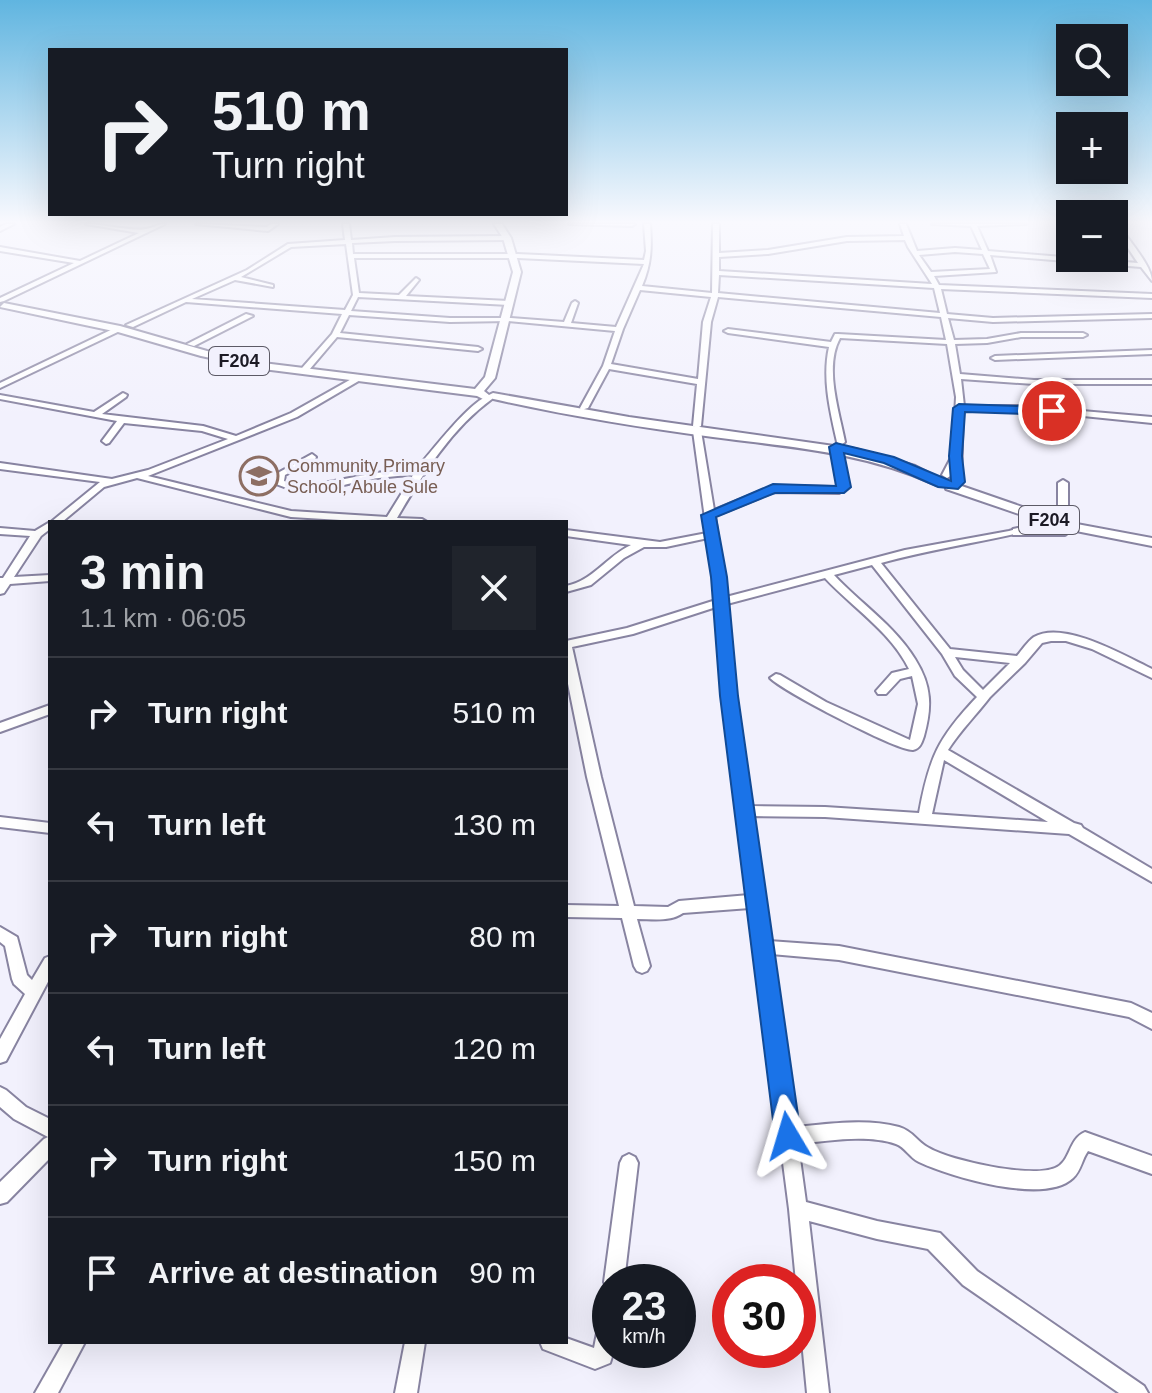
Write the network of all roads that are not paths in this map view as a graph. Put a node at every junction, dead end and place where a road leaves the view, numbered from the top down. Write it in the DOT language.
graph roads {
  1 [pos="30,289"];
  2 [pos="214,289"];
  3 [pos="356,289"];
  4 [pos="408,289"];
  5 [pos="513,289"];
  6 [pos="517,289"];
  7 [pos="639,289"];
  8 [pos="650,289"];
  9 [pos="715,289"];
  10 [pos="938,289"];
  11 [pos="1002,289"];
  12 [pos="356,295"];
  13 [pos="715,295"];
  14 [pos="402,296"];
  15 [pos="1152,296"];
  16 [pos="189,301"];
  17 [pos="509,303"];
  18 [pos="575,303"];
  19 [pos="3,304"];
  20 [pos="348,314"];
  21 [pos="249,316"];
  22 [pos="946,316"];
  23 [pos="1152,316"];
  24 [pos="508,320"];
  25 [pos="567,324"];
  26 [pos="125,327"];
  27 [pos="619,329"];
  28 [pos="728,331"];
  29 [pos="335,335"];
  30 [pos="1083,335"];
  31 [pos="951,342"];
  32 [pos="191,344"];
  33 [pos="834,345"];
  34 [pos="478,349"];
  35 [pos="1152,352"];
  36 [pos="995,358"];
  37 [pos="607,366"];
  38 [pos="306,368"];
  39 [pos="957,376"];
  40 [pos="358,379"];
  41 [pos="700,382"];
  42 [pos="1152,382"];
  43 [pos="0,386"];
  44 [pos="487,392"];
  45 [pos="123,395"];
  46 [pos="0,397"];
  47 [pos="584,408"];
  48 [pos="959,408"];
  49 [pos="94,416"];
  50 [pos="122,420"];
  51 [pos="1152,420"];
  52 [pos="697,429"];
  53 [pos="236,439"];
  54 [pos="106,441"];
  55 [pos="838,444"];
  56 [pos="312,457"];
  57 [pos="0,466"];
  58 [pos="419,472"];
  59 [pos="137,476"];
  60 [pos="949,480"];
  61 [pos="112,481"];
  62 [pos="1063,483"];
  63 [pos="1011,508"];
  64 [pos="709,515"];
  65 [pos="58,520"];
  66 [pos="390,520"];
  67 [pos="1058,520"];
  68 [pos="48,526"];
  69 [pos="1082,529"];
  70 [pos="0,531"];
  71 [pos="568,533"];
  72 [pos="1014,533"];
  73 [pos="37,534"];
  74 [pos="710,535"];
  75 [pos="1152,535"];
  76 [pos="1152,542"];
  77 [pos="643,544"];
  78 [pos="875,562"];
  79 [pos="827,574"];
  80 [pos="48,578"];
  81 [pos="2,584"];
  82 [pos="568,589"];
  83 [pos="720,602"];
  84 [pos="568,646"];
  85 [pos="947,652"];
  86 [pos="568,655"];
  87 [pos="1021,660"];
  88 [pos="914,672"];
  89 [pos="1152,674"];
  90 [pos="776,678"];
  91 [pos="882,691"];
  92 [pos="985,698"];
  93 [pos="48,710"];
  94 [pos="0,728"];
  95 [pos="941,752"];
  96 [pos="745,811"];
  97 [pos="925,817"];
  98 [pos="0,822"];
  99 [pos="48,828"];
  100 [pos="1076,829"];
  101 [pos="1152,876"];
  102 [pos="756,901"];
  103 [pos="568,911"];
  104 [pos="630,911"];
  105 [pos="0,934"];
  106 [pos="762,947"];
  107 [pos="642,966"];
  108 [pos="48,967"];
  109 [pos="35,993"];
  110 [pos="1152,1021"];
  111 [pos="0,1055"];
  112 [pos="0,1096"];
  113 [pos="48,1128"];
  114 [pos="788,1136"];
  115 [pos="48,1147"];
  116 [pos="629,1163"];
  117 [pos="1152,1165"];
  118 [pos="0,1195"];
  119 [pos="798,1209"];
  120 [pos="616,1264"];
  121 [pos="74,1344"];
  122 [pos="415,1344"];
  123 [pos="555,1344"];
  124 [pos="592,1358"];
  125 [pos="46,1393"];
  126 [pos="406,1393"];
  127 [pos="818,1393"];
  128 [pos="1137,1393"];
  1 -- 19 [label="street"];
  2 -- 16 [label="street"];
  3 -- 12 [label="street"];
  4 -- 14 [label="street"];
  5 -- 17 [label="main road"];
  6 -- 24 [label="main road"];
  7 -- 27 [label="street"];
  8 -- 13 [label="street"];
  9 -- 13 [label="street"];
  10 -- 22 [label="street"];
  11 -- 15 [label="street"];
  12 -- 14 [label="street"];
  12 -- 20 [label="street"];
  13 -- 22 [label="street"];
  13 -- 41 [label="street"];
  14 -- 17 [label="street"];
  16 -- 20 [label="street"];
  16 -- 26 [label="street"];
  17 -- 24 [label="main road"];
  18 -- 25 [label="street"];
  19 -- 26 [label="main road, F204"];
  20 -- 24 [label="street"];
  20 -- 29 [label="street"];
  21 -- 32 [label="street"];
  22 -- 23 [label="street"];
  22 -- 31 [label="street"];
  24 -- 25 [label="street"];
  24 -- 44 [label="main road"];
  25 -- 27 [label="street"];
  26 -- 32 [label="main road, F204"];
  26 -- 40 [label="main road, F204"];
  26 -- 43 [label="street"];
  27 -- 37 [label="street"];
  28 -- 33 [label="street"];
  29 -- 34 [label="street"];
  29 -- 38 [label="street"];
  30 -- 31 [label="street"];
  31 -- 33 [label="street"];
  31 -- 39 [label="street"];
  32 -- 38 [label="main road, F204"];
  33 -- 55 [label="street"];
  35 -- 36 [label="street"];
  37 -- 41 [label="street"];
  37 -- 47 [label="street"];
  38 -- 44 [label="main road, F204"];
  39 -- 42 [label="street"];
  39 -- 48 [label="street"];
  40 -- 44 [label="main road, F204"];
  40 -- 53 [label="street"];
  41 -- 52 [label="street"];
  44 -- 47 [label="main road, F204"];
  44 -- 52 [label="main road, F204"];
  44 -- 58 [label="street"];
  45 -- 49 [label="street"];
  46 -- 49 [label="street"];
  47 -- 52 [label="main road, F204"];
  48 -- 51 [label="street"];
  48 -- 60 [label="street"];
  49 -- 50 [label="street"];
  50 -- 53 [label="street"];
  50 -- 54 [label="street"];
  52 -- 55 [label="main road, F204"];
  52 -- 64 [label="street"];
  53 -- 59 [label="street"];
  55 -- 60 [label="main road, F204"];
  55 -- 64 [label="street"];
  56 -- 58 [label="street"];
  57 -- 61 [label="street"];
  58 -- 66 [label="street"];
  59 -- 61 [label="street"];
  59 -- 66 [label="street"];
  60 -- 63 [label="main road, F204"];
  60 -- 67 [label="main road, F204"];
  61 -- 65 [label="street"];
  62 -- 67 [label="street"];
  63 -- 67 [label="main road, F204"];
  63 -- 72 [label="main road"];
  64 -- 74 [label="street"];
  67 -- 69 [label="main road, F204"];
  67 -- 72 [label="street"];
  67 -- 75 [label="main road, F204"];
  68 -- 73 [label="street"];
  69 -- 72 [label="main road"];
  69 -- 76 [label="main road, F204"];
  70 -- 73 [label="street"];
  71 -- 77 [label="street"];
  72 -- 78 [label="street"];
  73 -- 81 [label="street"];
  74 -- 77 [label="street"];
  74 -- 83 [label="street"];
  77 -- 82 [label="street"];
  78 -- 79 [label="street"];
  78 -- 85 [label="street"];
  79 -- 83 [label="street"];
  79 -- 88 [label="street"];
  80 -- 81 [label="street"];
  83 -- 84 [label="street"];
  83 -- 96 [label="street"];
  85 -- 87 [label="street"];
  85 -- 92 [label="street"];
  86 -- 104 [label="street"];
  87 -- 89 [label="street"];
  87 -- 92 [label="street"];
  88 -- 90 [label="street"];
  88 -- 91 [label="street"];
  92 -- 95 [label="street"];
  93 -- 94 [label="street"];
  95 -- 97 [label="street"];
  95 -- 100 [label="street"];
  96 -- 97 [label="street"];
  96 -- 102 [label="street"];
  97 -- 100 [label="street"];
  98 -- 99 [label="street"];
  100 -- 101 [label="street"];
  102 -- 104 [label="street"];
  102 -- 106 [label="street"];
  103 -- 104 [label="street"];
  104 -- 107 [label="street"];
  105 -- 109 [label="street"];
  106 -- 110 [label="street"];
  106 -- 114 [label="street"];
  108 -- 109 [label="street"];
  109 -- 111 [label="street"];
  112 -- 113 [label="street"];
  114 -- 117 [label="street"];
  114 -- 119 [label="street"];
  115 -- 118 [label="street"];
  116 -- 120 [label="street"];
  119 -- 127 [label="street"];
  119 -- 128 [label="street"];
  121 -- 125 [label="street"];
  122 -- 126 [label="street"];
  123 -- 124 [label="street"];
}
